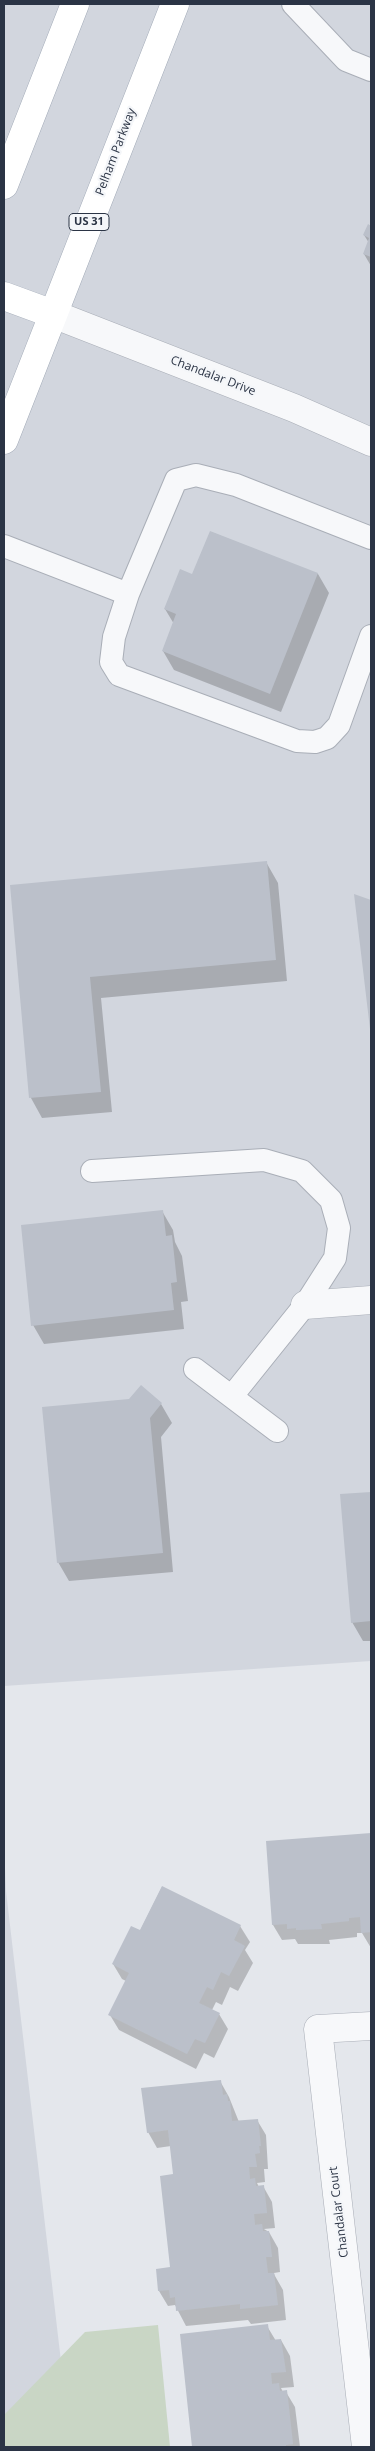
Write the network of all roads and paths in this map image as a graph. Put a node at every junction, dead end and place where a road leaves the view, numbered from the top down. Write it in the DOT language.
graph roads {
  1 [pos="75,4"];
  2 [pos="175,4"];
  3 [pos="303,7"];
  4 [pos="371,70"];
  5 [pos="4,186"];
  6 [pos="4,296"];
  7 [pos="53,314"];
  8 [pos="4,440"];
  9 [pos="371,442"];
  10 [pos="371,538"];
  11 [pos="4,546"];
  12 [pos="128,594"];
  13 [pos="371,636"];
  14 [pos="92,1171"];
  15 [pos="371,1300"];
  16 [pos="305,1305"];
  17 [pos="195,1370"];
  18 [pos="232,1396"];
  19 [pos="277,1431"];
  20 [pos="371,2026"];
  21 [pos="366,2447"];
  1 -- 5 [label="main road"];
  2 -- 7 [label="main road, Pelham Parkway / US 31"];
  3 -- 4 [label="lane"];
  6 -- 7 [label="main road"];
  7 -- 8 [label="main road, Pelham Parkway / US 31"];
  7 -- 9 [label="street, Chandalar Drive"];
  10 -- 12 [label="lane"];
  11 -- 12 [label="lane"];
  12 -- 13 [label="lane"];
  14 -- 16 [label="lane"];
  15 -- 16 [label="street"];
  16 -- 18 [label="lane"];
  17 -- 18 [label="lane"];
  18 -- 19 [label="lane"];
  20 -- 21 [label="street, Chandalar Court"];
}
